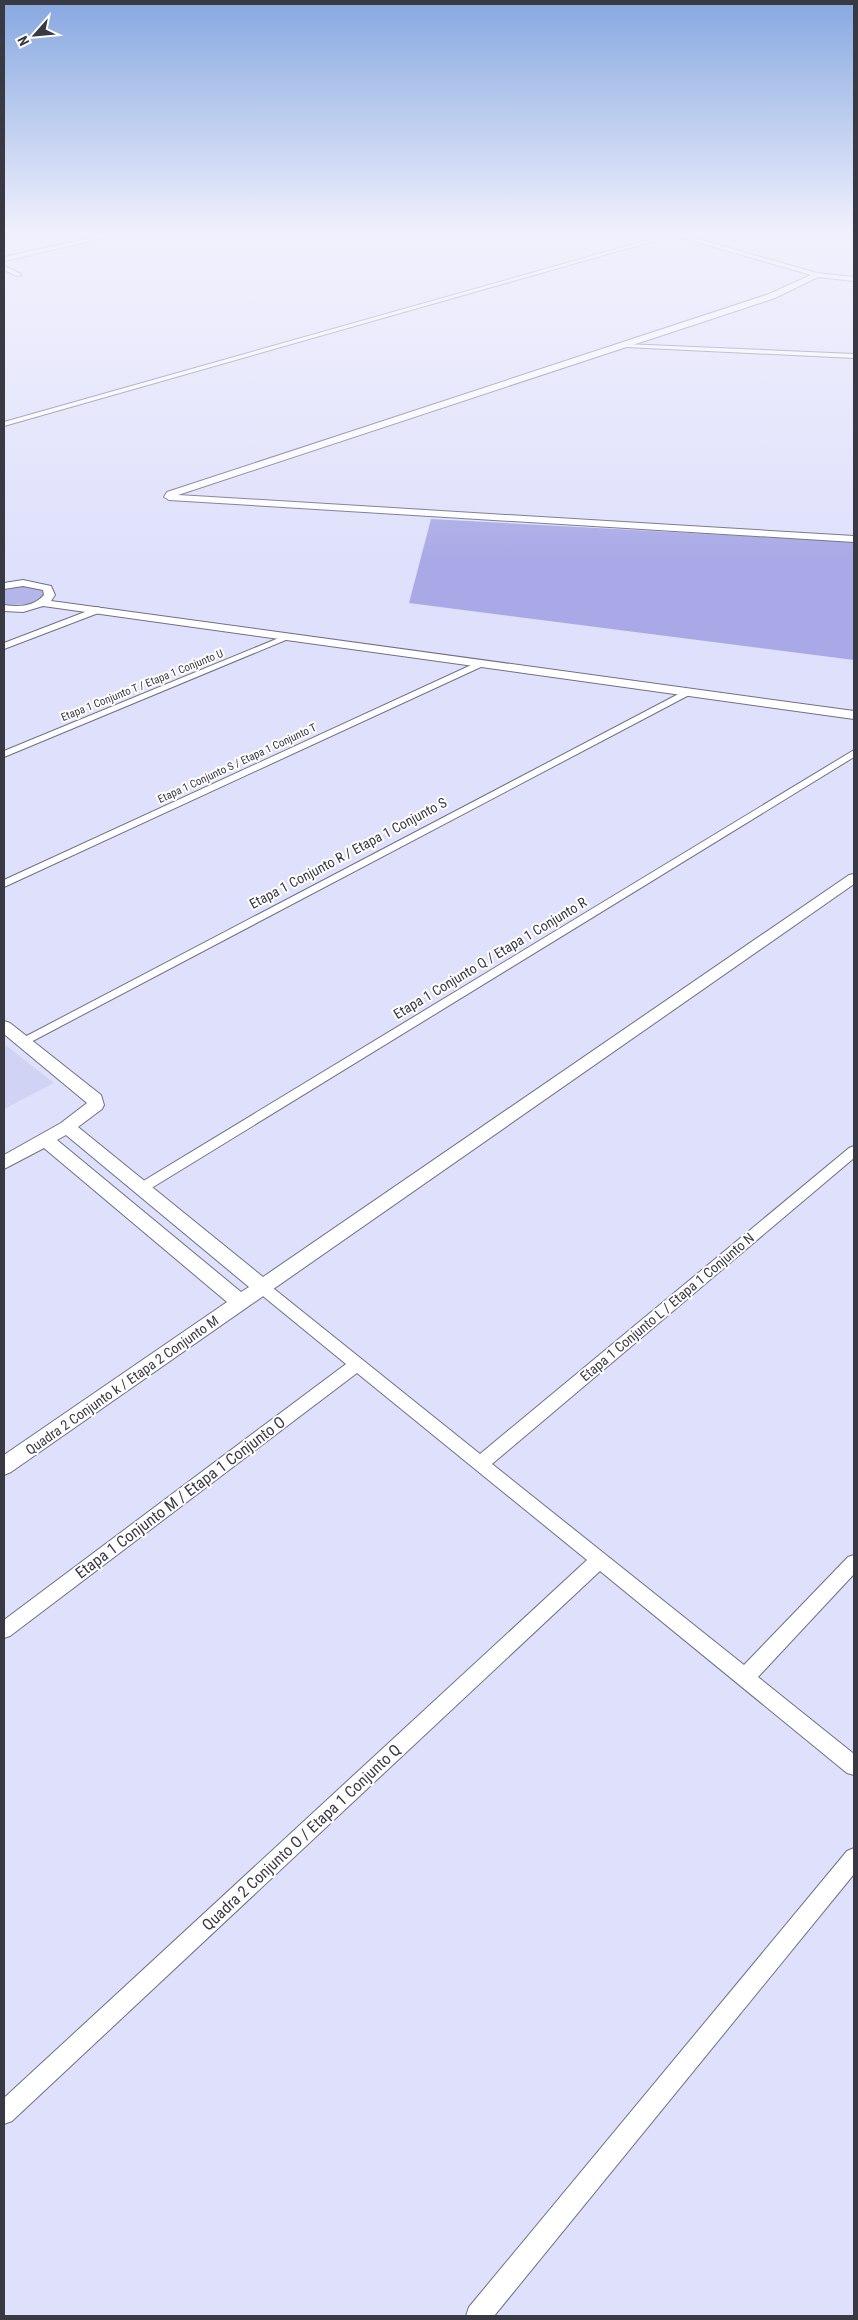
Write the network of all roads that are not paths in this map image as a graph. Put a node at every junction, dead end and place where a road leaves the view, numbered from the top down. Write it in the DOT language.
graph roads {
  1 [pos="299,340"];
  2 [pos="640,340"];
  3 [pos="626,345"];
  4 [pos="854,356"];
  5 [pos="4,424"];
  6 [pos="854,539"];
  7 [pos="4,586"];
  8 [pos="42,603"];
  9 [pos="5,609"];
  10 [pos="98,610"];
  11 [pos="289,637"];
  12 [pos="4,646"];
  13 [pos="480,664"];
  14 [pos="688,692"];
  15 [pos="854,715"];
  16 [pos="854,753"];
  17 [pos="4,754"];
  18 [pos="854,878"];
  19 [pos="4,884"];
  20 [pos="4,1026"];
  21 [pos="22,1041"];
  22 [pos="67,1128"];
  23 [pos="45,1140"];
  24 [pos="854,1151"];
  25 [pos="4,1163"];
  26 [pos="140,1188"];
  27 [pos="263,1288"];
  28 [pos="241,1303"];
  29 [pos="357,1364"];
  30 [pos="480,1464"];
  31 [pos="4,1466"];
  32 [pos="599,1560"];
  33 [pos="854,1562"];
  34 [pos="4,1630"];
  35 [pos="745,1677"];
  36 [pos="854,1766"];
  37 [pos="854,1858"];
  38 [pos="4,2113"];
  39 [pos="478,2316"];
  1 -- 5 [label="street"];
  2 -- 3 [label="street"];
  3 -- 4 [label="street"];
  3 -- 6 [label="street"];
  7 -- 8 [label="street"];
  8 -- 9 [label="street"];
  8 -- 10 [label="street"];
  10 -- 11 [label="street"];
  10 -- 12 [label="street"];
  11 -- 13 [label="street"];
  11 -- 17 [label="street, Etapa 1 Conjunto T / Etapa 1 Conjunto U"];
  13 -- 14 [label="street"];
  13 -- 19 [label="street, Etapa 1 Conjunto S / Etapa 1 Conjunto T"];
  14 -- 15 [label="street"];
  14 -- 21 [label="street, Etapa 1 Conjunto R / Etapa 1 Conjunto S"];
  16 -- 26 [label="street, Etapa 1 Conjunto Q / Etapa 1 Conjunto R"];
  18 -- 27 [label="street, Quadra 2 Conjunto k / Etapa 2 Conjunto M"];
  20 -- 21 [label="street"];
  21 -- 22 [label="street"];
  22 -- 23 [label="street"];
  22 -- 26 [label="street"];
  23 -- 25 [label="street"];
  23 -- 28 [label="street"];
  24 -- 30 [label="street, Etapa 1 Conjunto L / Etapa 1 Conjunto N"];
  26 -- 27 [label="street"];
  27 -- 28 [label="street, Quadra 2 Conjunto k / Etapa 2 Conjunto M"];
  27 -- 29 [label="street"];
  28 -- 31 [label="street, Quadra 2 Conjunto k / Etapa 2 Conjunto M"];
  29 -- 30 [label="street"];
  29 -- 34 [label="street, Etapa 1 Conjunto M / Etapa 1 Conjunto O"];
  30 -- 32 [label="street"];
  32 -- 35 [label="street"];
  32 -- 38 [label="street, Quadra 2 Conjunto O / Etapa 1 Conjunto Q"];
  33 -- 35 [label="street"];
  35 -- 36 [label="street"];
  37 -- 39 [label="street"];
}
